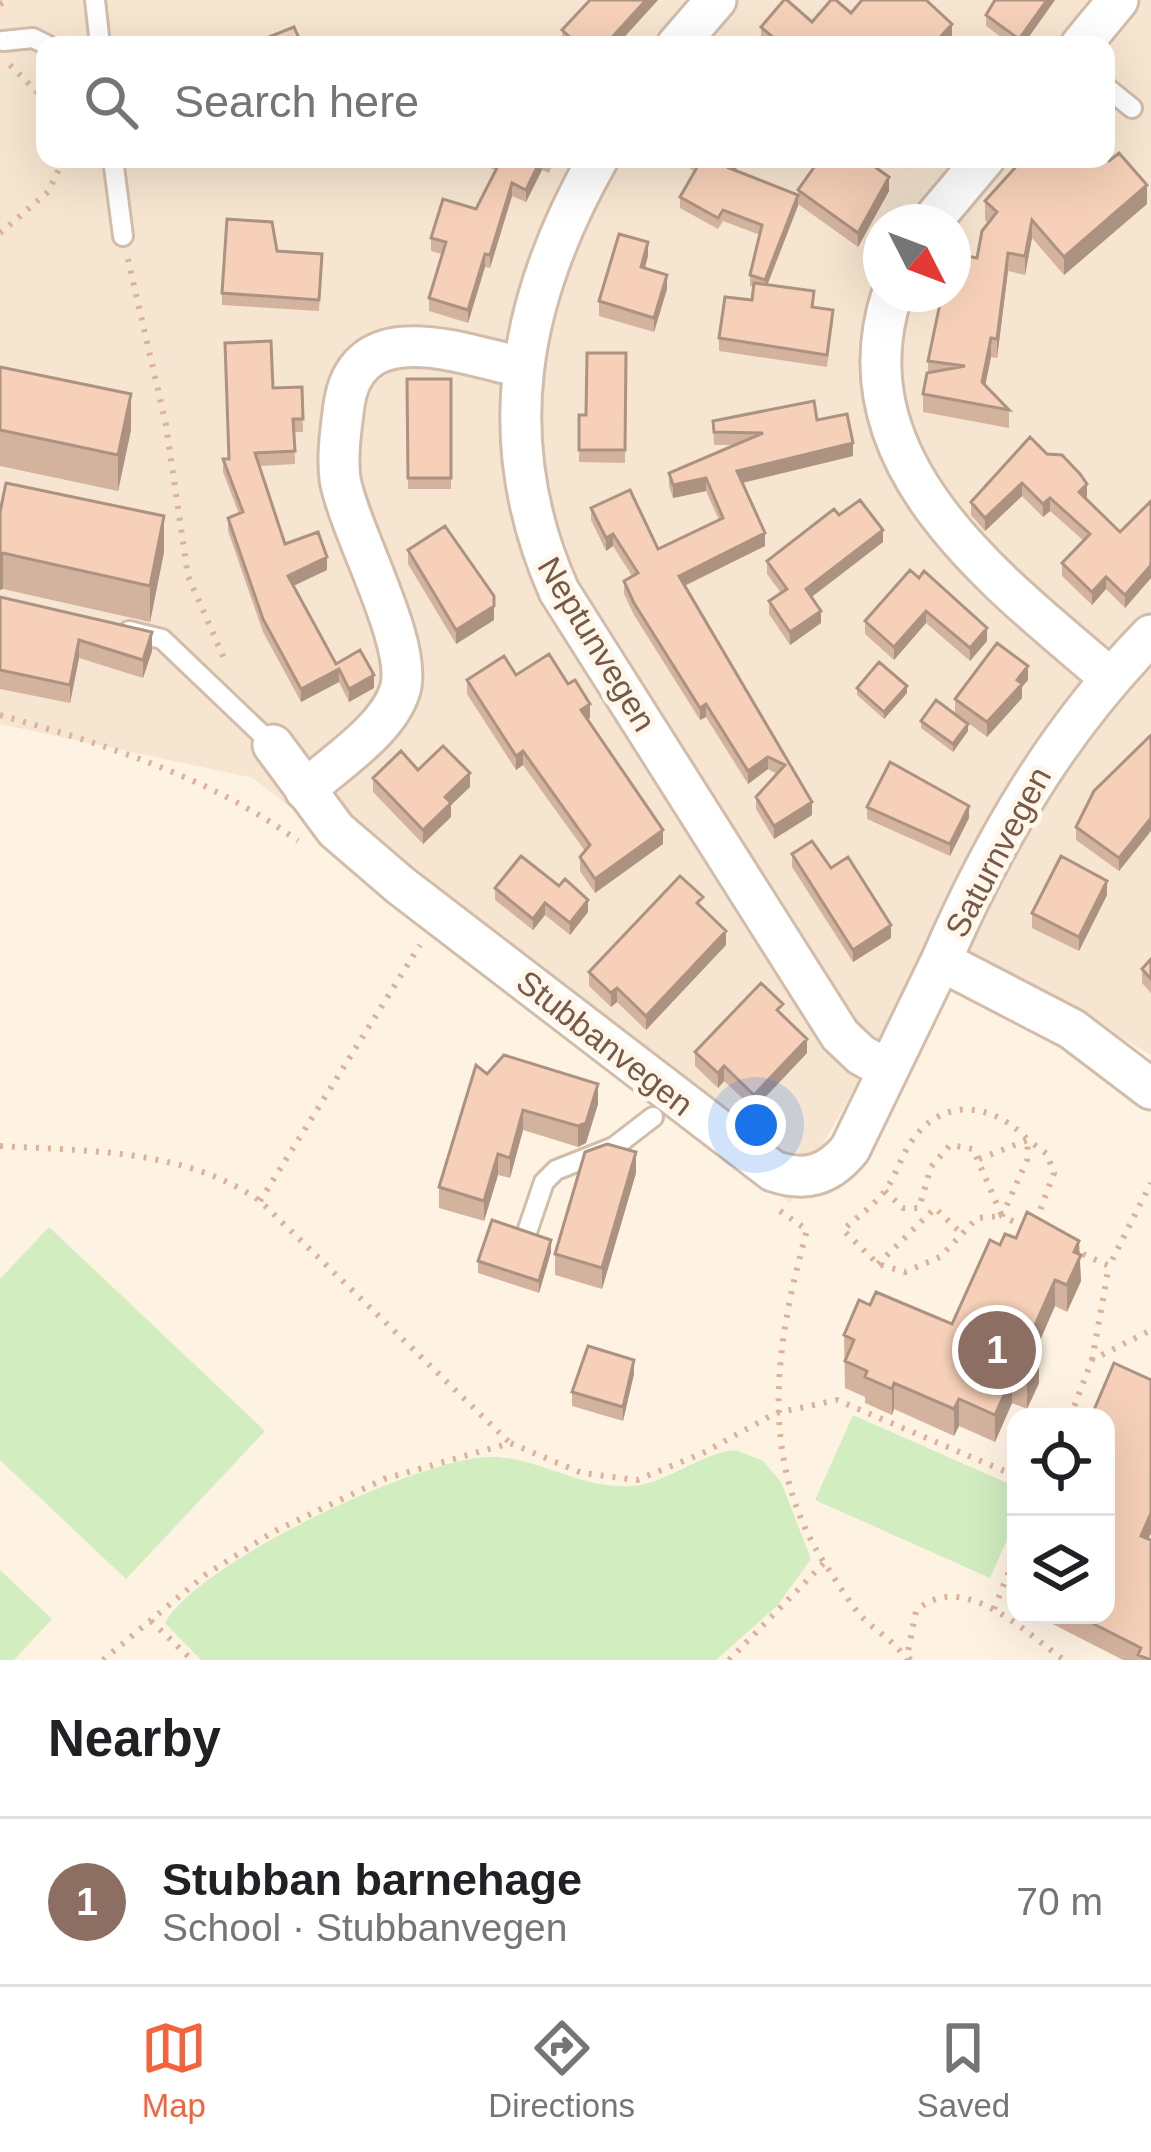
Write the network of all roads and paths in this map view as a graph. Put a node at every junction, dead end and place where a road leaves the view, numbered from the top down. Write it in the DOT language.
graph roads {
  1 [pos="8,0"];
  2 [pos="95,0"];
  3 [pos="716,0"];
  4 [pos="1118,0"];
  5 [pos="0,4"];
  6 [pos="99,36"];
  7 [pos="685,36"];
  8 [pos="1089,36"];
  9 [pos="36,40"];
  10 [pos="4,41"];
  11 [pos="36,92"];
  12 [pos="1115,94"];
  13 [pos="1132,108"];
  14 [pos="60,168"];
  15 [pos="114,168"];
  16 [pos="594,168"];
  17 [pos="976,168"];
  18 [pos="946,204"];
  19 [pos="0,232"];
  20 [pos="123,236"];
  21 [pos="889,312"];
  22 [pos="521,367"];
  23 [pos="99,623"];
  24 [pos="1151,635"];
  25 [pos="1109,677"];
  26 [pos="235,678"];
  27 [pos="0,715"];
  28 [pos="273,745"];
  29 [pos="305,790"];
  30 [pos="303,844"];
  31 [pos="426,935"];
  32 [pos="941,962"];
  33 [pos="886,1069"];
  34 [pos="1151,1089"];
  35 [pos="653,1117"];
  36 [pos="1028,1140"];
  37 [pos="0,1146"];
  38 [pos="978,1160"];
  39 [pos="1151,1183"];
  40 [pos="885,1191"];
  41 [pos="260,1201"];
  42 [pos="770,1203"];
  43 [pos="919,1208"];
  44 [pos="927,1216"];
  45 [pos="1003,1216"];
  46 [pos="527,1232"];
  47 [pos="962,1234"];
  48 [pos="1071,1248"];
  49 [pos="878,1264"];
  50 [pos="1109,1266"];
  51 [pos="1151,1330"];
  52 [pos="1092,1360"];
  53 [pos="1073,1408"];
  54 [pos="776,1412"];
  55 [pos="510,1443"];
  56 [pos="1007,1472"];
  57 [pos="824,1563"];
  58 [pos="1007,1576"];
  59 [pos="994,1609"];
  60 [pos="150,1620"];
  61 [pos="908,1659"];
  62 [pos="103,1660"];
  63 [pos="192,1660"];
  64 [pos="729,1660"];
  65 [pos="1064,1660"];
  1 -- 5 [label="path"];
  2 -- 6 [label="lane"];
  3 -- 7 [label="street"];
  4 -- 8 [label="street"];
  9 -- 10 [label="lane"];
  10 -- 11 [label="path"];
  12 -- 13 [label="lane"];
  14 -- 19 [label="path"];
  15 -- 20 [label="lane"];
  16 -- 22 [label="street, Neptunvegen"];
  17 -- 18 [label="street"];
  20 -- 26 [label="path"];
  21 -- 25 [label="street"];
  22 -- 29 [label="street"];
  22 -- 33 [label="street, Neptunvegen"];
  23 -- 28 [label="lane, Stubbanvegen"];
  24 -- 25 [label="street, Saturnvegen"];
  25 -- 32 [label="street, Saturnvegen"];
  27 -- 30 [label="path"];
  28 -- 29 [label="street, Stubbanvegen"];
  29 -- 33 [label="street, Stubbanvegen"];
  31 -- 41 [label="path"];
  32 -- 33 [label="street, Stubbanvegen"];
  32 -- 34 [label="street"];
  35 -- 46 [label="lane"];
  36 -- 38 [label="path"];
  36 -- 40 [label="path"];
  36 -- 45 [label="path"];
  36 -- 45 [label="path"];
  37 -- 41 [label="path"];
  38 -- 43 [label="path"];
  38 -- 45 [label="path"];
  39 -- 50 [label="path"];
  40 -- 43 [label="path"];
  40 -- 49 [label="path"];
  41 -- 55 [label="path"];
  42 -- 54 [label="path"];
  43 -- 44 [label="path"];
  44 -- 47 [label="path"];
  44 -- 49 [label="path"];
  45 -- 47 [label="path"];
  47 -- 49 [label="path"];
  48 -- 50 [label="path"];
  50 -- 52 [label="path"];
  51 -- 52 [label="path"];
  52 -- 53 [label="path"];
  54 -- 55 [label="path"];
  54 -- 56 [label="path"];
  54 -- 57 [label="path"];
  55 -- 60 [label="path"];
  57 -- 61 [label="path"];
  57 -- 64 [label="path"];
  58 -- 59 [label="path"];
  59 -- 61 [label="path"];
  59 -- 65 [label="path"];
  60 -- 62 [label="path"];
  60 -- 63 [label="path"];
}
